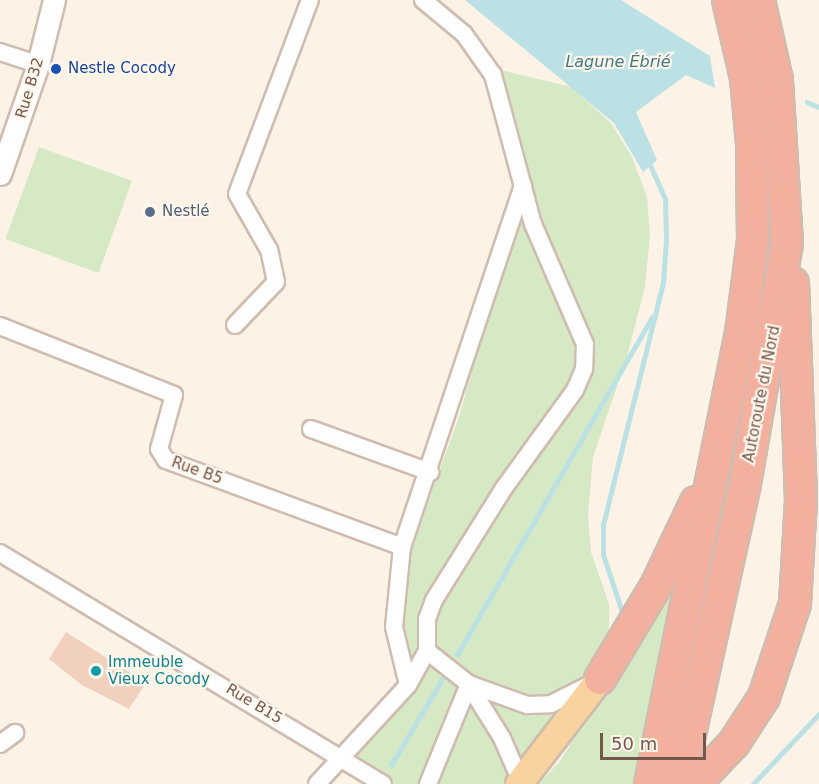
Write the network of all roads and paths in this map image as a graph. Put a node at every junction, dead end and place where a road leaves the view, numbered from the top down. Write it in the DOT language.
graph roads {
  1 [pos="54,0"];
  2 [pos="310,0"];
  3 [pos="423,0"];
  4 [pos="720,0"];
  5 [pos="728,0"];
  6 [pos="759,0"];
  7 [pos="736,30"];
  8 [pos="0,52"];
  9 [pos="39,64"];
  10 [pos="0,174"];
  11 [pos="523,186"];
  12 [pos="787,244"];
  13 [pos="0,326"];
  14 [pos="235,326"];
  15 [pos="311,429"];
  16 [pos="718,453"];
  17 [pos="430,472"];
  18 [pos="402,547"];
  19 [pos="0,554"];
  20 [pos="427,651"];
  21 [pos="600,679"];
  22 [pos="469,684"];
  23 [pos="408,685"];
  24 [pos="15,733"];
  25 [pos="0,744"];
  26 [pos="340,755"];
  27 [pos="520,783"];
  28 [pos="316,784"];
  29 [pos="383,784"];
  30 [pos="428,784"];
  31 [pos="650,784"];
  32 [pos="679,784"];
  33 [pos="695,784"];
  1 -- 9 [label="street, Rue B32"];
  2 -- 14 [label="street"];
  3 -- 11 [label="street"];
  4 -- 7 [label="highway"];
  5 -- 7 [label="highway"];
  6 -- 12 [label="highway, Autoroute du Nord"];
  7 -- 16 [label="highway"];
  8 -- 9 [label="street"];
  9 -- 10 [label="street, Rue B32"];
  11 -- 17 [label="street"];
  11 -- 20 [label="street"];
  12 -- 32 [label="highway, Autoroute du Nord"];
  12 -- 33 [label="highway"];
  13 -- 18 [label="street, Rue B5"];
  15 -- 17 [label="street"];
  16 -- 21 [label="highway"];
  16 -- 31 [label="highway"];
  17 -- 18 [label="street"];
  18 -- 23 [label="street"];
  19 -- 26 [label="street, Rue B15"];
  20 -- 22 [label="street"];
  20 -- 23 [label="street"];
  21 -- 22 [label="street"];
  21 -- 27 [label="main road"];
  22 -- 27 [label="street"];
  22 -- 30 [label="street"];
  23 -- 26 [label="street"];
  24 -- 25 [label="street"];
  26 -- 28 [label="street"];
  26 -- 29 [label="street, Rue B15"];
}
